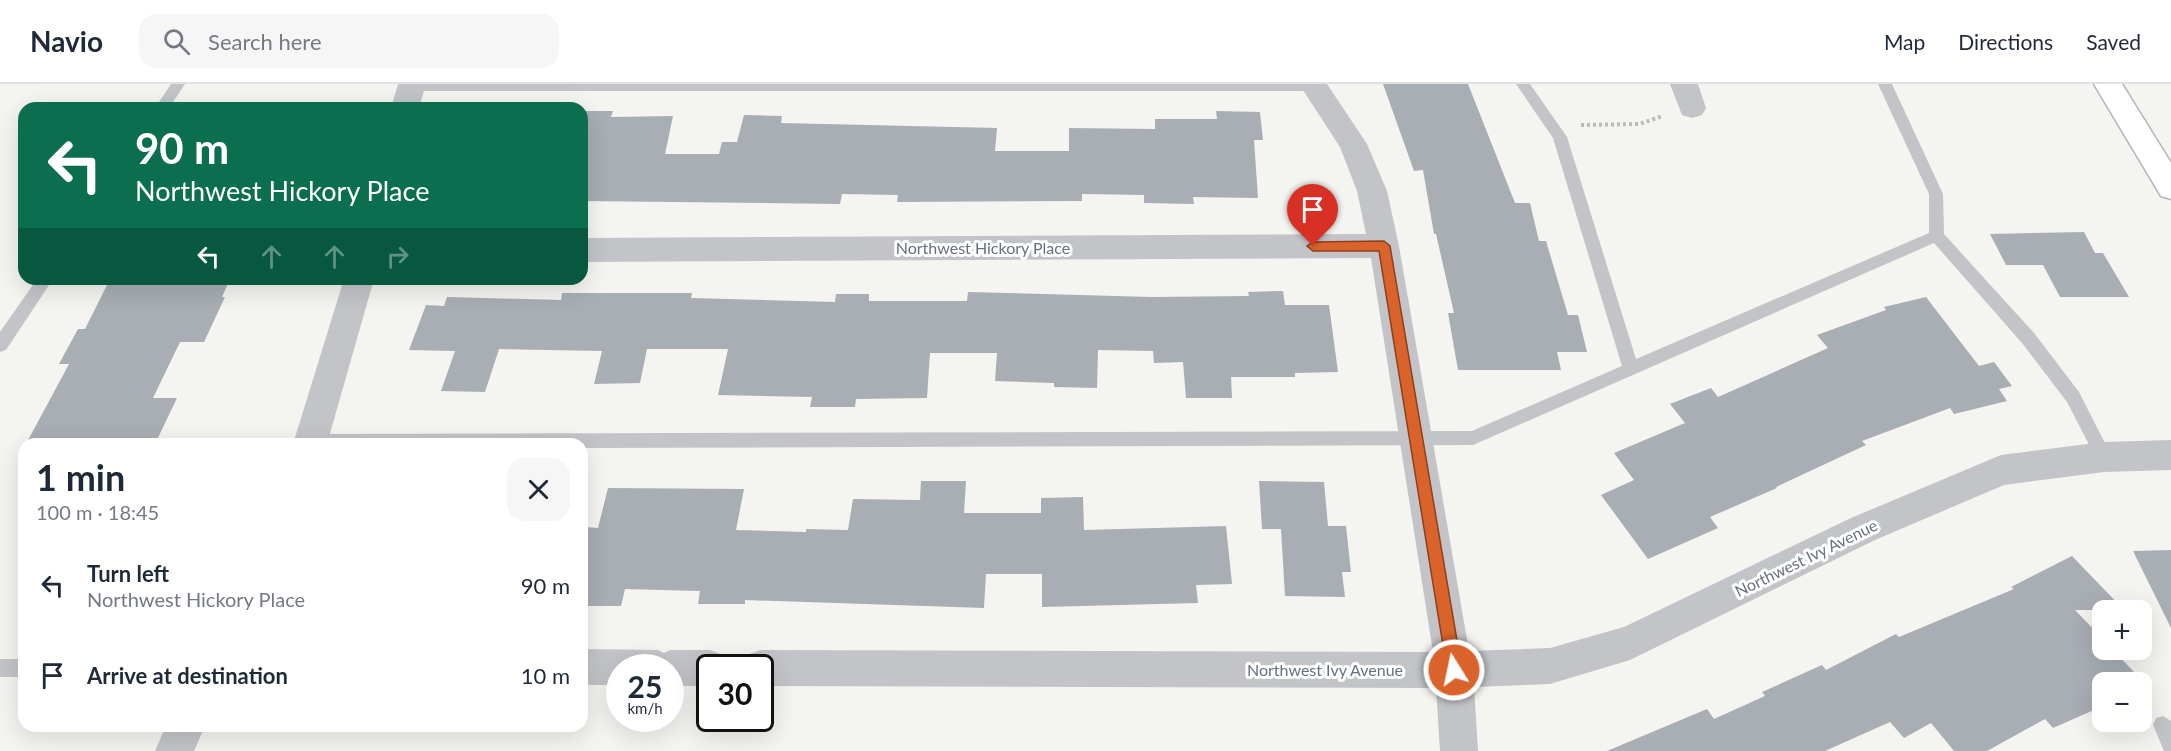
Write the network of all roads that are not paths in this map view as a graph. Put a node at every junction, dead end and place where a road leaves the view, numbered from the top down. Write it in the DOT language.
graph roads {
  1 [pos="178,84"];
  2 [pos="1523,84"];
  3 [pos="1886,84"];
  4 [pos="2108,84"];
  5 [pos="1314,85"];
  6 [pos="409,93"];
  7 [pos="166,102"];
  8 [pos="2171,188"];
  9 [pos="1936,236"];
  10 [pos="1384,246"];
  11 [pos="588,250"];
  12 [pos="41,285"];
  13 [pos="357,285"];
  14 [pos="0,345"];
  15 [pos="1631,368"];
  16 [pos="312,438"];
  17 [pos="1415,439"];
  18 [pos="588,442"];
  19 [pos="2171,455"];
  20 [pos="2104,458"];
  21 [pos="588,667"];
  22 [pos="606,667"];
  23 [pos="0,668"];
  24 [pos="18,668"];
  25 [pos="774,668"];
  26 [pos="1454,670"];
  27 [pos="2163,725"];
  28 [pos="183,732"];
  29 [pos="2171,744"];
  30 [pos="174,751"];
  31 [pos="1459,751"];
  1 -- 7 [label="lane"];
  2 -- 15 [label="lane"];
  3 -- 9 [label="lane"];
  4 -- 8 [label="main road"];
  5 -- 6 [label="lane"];
  5 -- 10 [label="street"];
  9 -- 15 [label="lane"];
  9 -- 20 [label="lane"];
  10 -- 11 [label="street, Northwest Hickory Place"];
  10 -- 17 [label="street"];
  12 -- 14 [label="lane"];
  13 -- 16 [label="street"];
  15 -- 17 [label="lane"];
  17 -- 18 [label="lane"];
  17 -- 26 [label="street"];
  19 -- 20 [label="street, Northwest Ivy Avenue"];
  20 -- 26 [label="street, Northwest Ivy Avenue"];
  21 -- 22 [label="street"];
  23 -- 24 [label="lane"];
  25 -- 26 [label="street, Northwest Ivy Avenue"];
  26 -- 31 [label="street"];
  27 -- 29 [label="lane"];
  28 -- 30 [label="street"];
}
